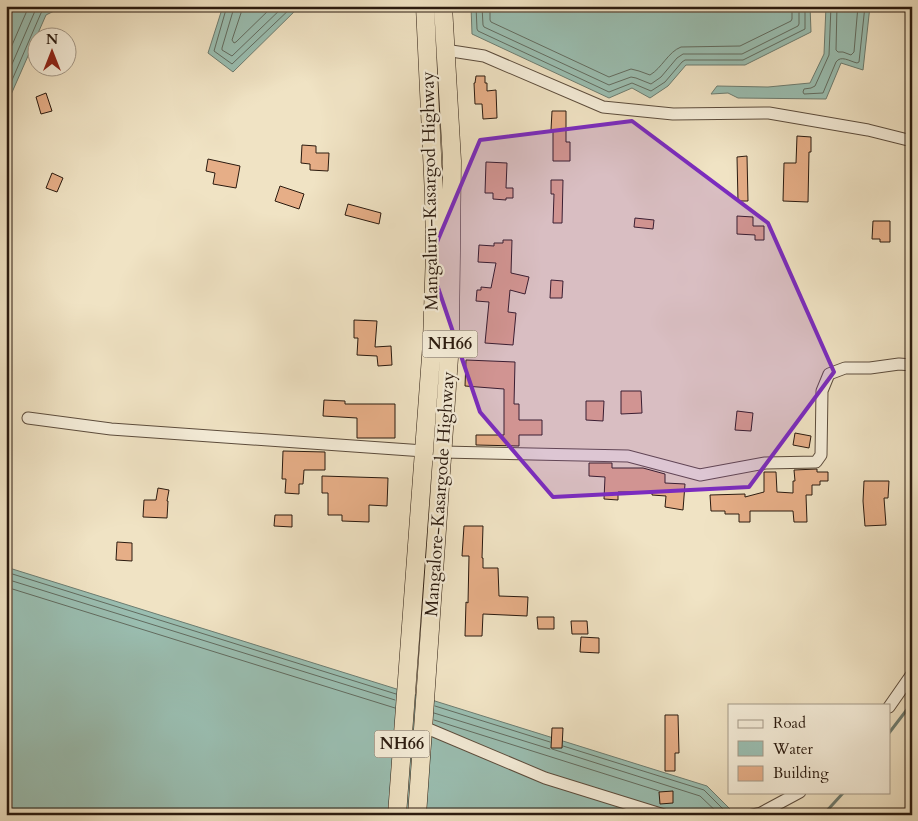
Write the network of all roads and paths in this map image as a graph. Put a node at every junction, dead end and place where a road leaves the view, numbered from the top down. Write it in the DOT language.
graph roads {
  1 [pos="425,6"];
  2 [pos="443,6"];
  3 [pos="445,50"];
  4 [pos="912,141"];
  5 [pos="912,365"];
  6 [pos="28,418"];
  7 [pos="424,451"];
  8 [pos="443,452"];
  9 [pos="912,674"];
  10 [pos="890,706"];
  11 [pos="424,727"];
  12 [pos="796,794"];
  13 [pos="397,815"];
  14 [pos="417,815"];
  15 [pos="664,815"];
  16 [pos="752,815"];
  1 -- 7 [label="highway, Mangaluru-Kasargod Highway / NH66"];
  2 -- 3 [label="highway, Mangalore-Kasargode Highway / NH66"];
  3 -- 4 [label="street"];
  3 -- 8 [label="highway, Mangalore-Kasargode Highway / NH66"];
  5 -- 8 [label="street"];
  6 -- 7 [label="street"];
  7 -- 13 [label="highway, Mangaluru-Kasargod Highway / NH66"];
  8 -- 11 [label="highway, Mangalore-Kasargode Highway / NH66"];
  9 -- 10 [label="street"];
  11 -- 14 [label="highway, NH66"];
  11 -- 15 [label="street"];
  12 -- 16 [label="street"];
}
